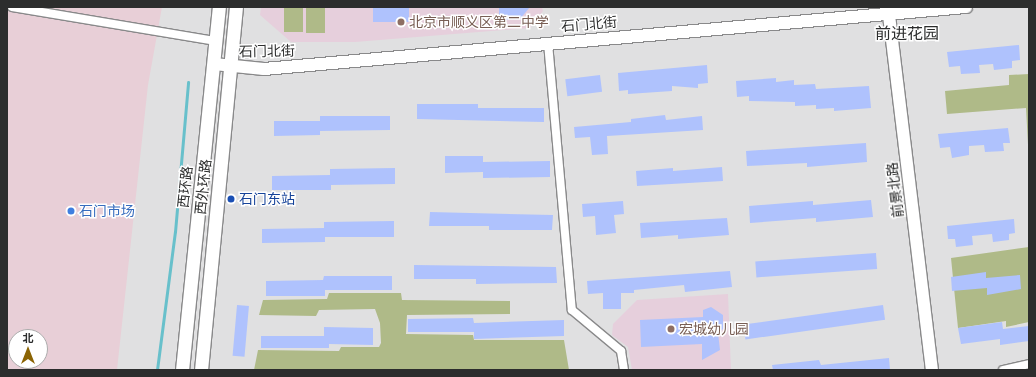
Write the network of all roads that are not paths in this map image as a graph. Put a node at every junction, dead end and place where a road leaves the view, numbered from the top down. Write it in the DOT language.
graph roads {
  1 [pos="12,7"];
  2 [pos="220,7"];
  3 [pos="236,7"];
  4 [pos="966,7"];
  5 [pos="888,10"];
  6 [pos="216,40"];
  7 [pos="548,43"];
  8 [pos="214,64"];
  9 [pos="231,66"];
  10 [pos="1029,364"];
  11 [pos="182,370"];
  12 [pos="202,370"];
  13 [pos="624,370"];
  14 [pos="932,370"];
  15 [pos="1003,370"];
  1 -- 6 [label="street"];
  2 -- 6 [label="main road, 西环路"];
  3 -- 9 [label="main road, 西外环路"];
  4 -- 5 [label="street, 石门北街"];
  5 -- 7 [label="street, 石门北街"];
  5 -- 14 [label="street, 前景北路"];
  6 -- 8 [label="main road, 西环路"];
  7 -- 9 [label="street, 石门北街"];
  7 -- 13 [label="street"];
  8 -- 9 [label="street, 石门北街"];
  8 -- 11 [label="main road, 西环路"];
  9 -- 12 [label="main road, 西外环路"];
  10 -- 15 [label="street"];
}
